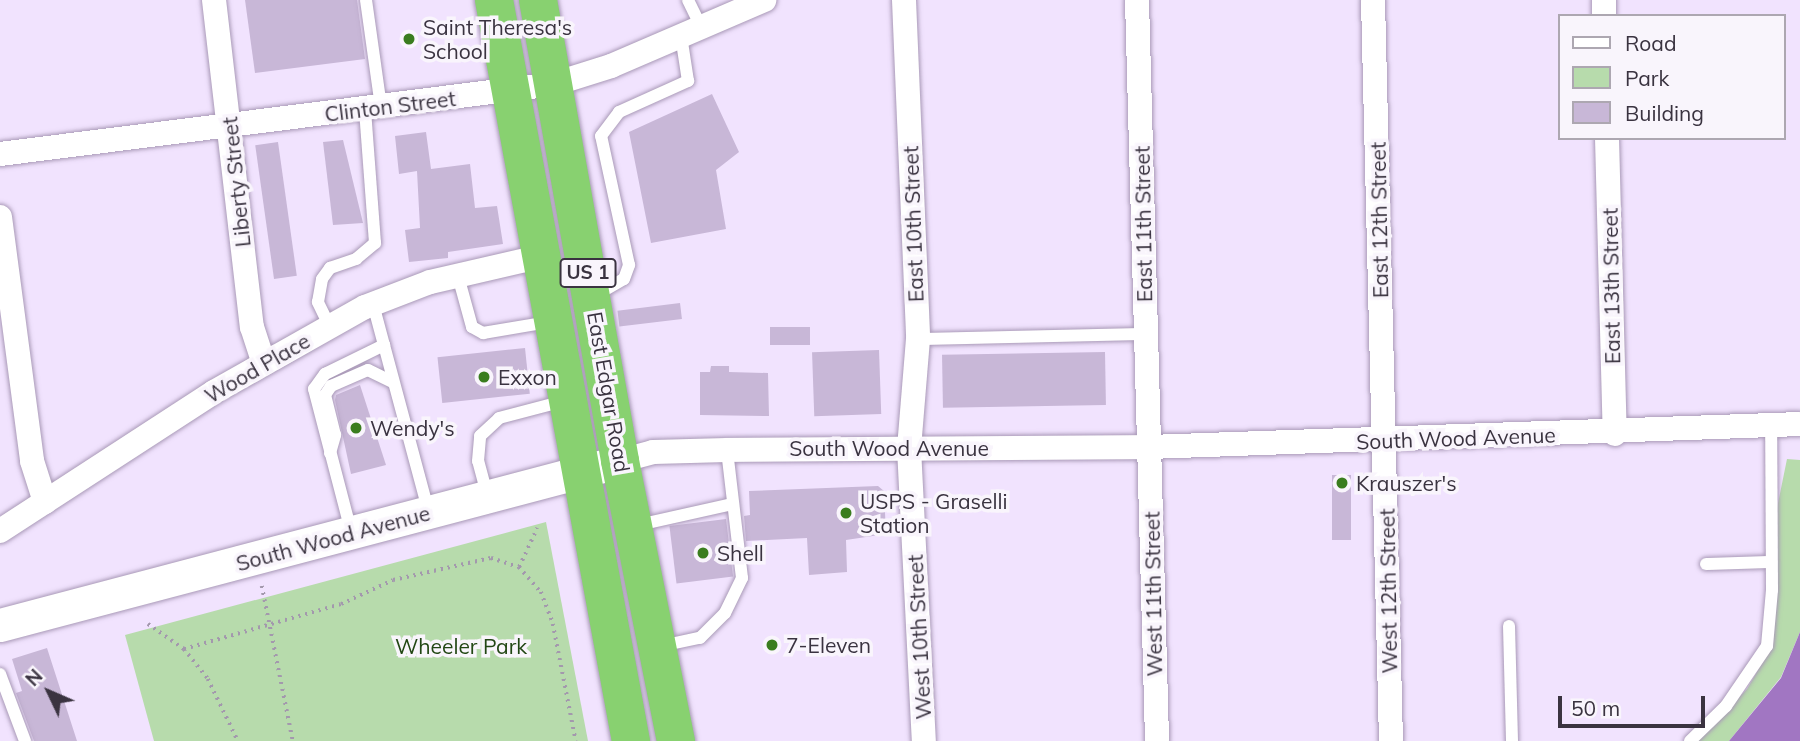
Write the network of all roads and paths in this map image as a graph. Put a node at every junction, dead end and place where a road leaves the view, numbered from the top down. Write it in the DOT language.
graph roads {
  1 [pos="214,0"];
  2 [pos="366,0"];
  3 [pos="494,0"];
  4 [pos="538,0"];
  5 [pos="688,0"];
  6 [pos="764,0"];
  7 [pos="904,0"];
  8 [pos="1137,0"];
  9 [pos="1373,0"];
  10 [pos="691,32"];
  11 [pos="554,84"];
  12 [pos="512,90"];
  13 [pos="373,108"];
  14 [pos="230,125"];
  15 [pos="1608,140"];
  16 [pos="0,154"];
  17 [pos="0,217"];
  18 [pos="538,257"];
  19 [pos="458,276"];
  20 [pos="592,297"];
  21 [pos="373,304"];
  22 [pos="552,322"];
  23 [pos="330,327"];
  24 [pos="1146,334"];
  25 [pos="918,339"];
  26 [pos="384,345"];
  27 [pos="264,363"];
  28 [pos="393,382"];
  29 [pos="566,401"];
  30 [pos="1800,424"];
  31 [pos="1771,426"];
  32 [pos="1615,433"];
  33 [pos="1384,440"];
  34 [pos="1149,447"];
  35 [pos="909,449"];
  36 [pos="727,450"];
  37 [pos="329,455"];
  38 [pos="620,461"];
  39 [pos="580,473"];
  40 [pos="488,498"];
  41 [pos="45,502"];
  42 [pos="733,504"];
  43 [pos="429,513"];
  44 [pos="634,526"];
  45 [pos="537,528"];
  46 [pos="0,531"];
  47 [pos="352,535"];
  48 [pos="1770,562"];
  49 [pos="1706,564"];
  50 [pos="519,567"];
  51 [pos="262,586"];
  52 [pos="148,624"];
  53 [pos="0,625"];
  54 [pos="1509,626"];
  55 [pos="270,627"];
  56 [pos="658,646"];
  57 [pos="184,649"];
  58 [pos="0,674"];
  59 [pos="25,741"];
  60 [pos="238,741"];
  61 [pos="293,741"];
  62 [pos="576,741"];
  63 [pos="631,741"];
  64 [pos="676,741"];
  65 [pos="924,741"];
  66 [pos="1157,741"];
  67 [pos="1391,741"];
  68 [pos="1512,741"];
  69 [pos="1690,741"];
  1 -- 14 [label="street, Liberty Street"];
  2 -- 13 [label="lane"];
  3 -- 12 [label="highway, East Edgar Road / US 1"];
  4 -- 11 [label="highway, East Edgar Road / US 1"];
  5 -- 10 [label="lane"];
  6 -- 10 [label="street, Clinton Street"];
  7 -- 25 [label="street, East 10th Street"];
  8 -- 24 [label="street, East 11th Street"];
  9 -- 33 [label="street, East 12th Street"];
  10 -- 11 [label="street, Clinton Street"];
  10 -- 20 [label="lane"];
  11 -- 12 [label="street, Clinton Street"];
  11 -- 20 [label="highway, East Edgar Road / US 1"];
  12 -- 13 [label="street, Clinton Street"];
  12 -- 18 [label="highway, East Edgar Road / US 1"];
  13 -- 14 [label="street, Clinton Street"];
  13 -- 23 [label="lane"];
  14 -- 16 [label="street, Clinton Street"];
  14 -- 27 [label="street, Liberty Street"];
  15 -- 32 [label="street, East 13th Street"];
  17 -- 41 [label="street"];
  18 -- 19 [label="street, Wood Place"];
  18 -- 22 [label="highway, East Edgar Road / US 1"];
  19 -- 21 [label="street, Wood Place"];
  19 -- 22 [label="lane"];
  20 -- 38 [label="highway, East Edgar Road / US 1"];
  21 -- 23 [label="street, Wood Place"];
  21 -- 26 [label="lane"];
  22 -- 29 [label="highway, East Edgar Road / US 1"];
  23 -- 27 [label="street, Wood Place"];
  24 -- 25 [label="lane"];
  24 -- 34 [label="street, East 11th Street"];
  25 -- 35 [label="street, East 10th Street"];
  26 -- 28 [label="lane"];
  26 -- 37 [label="lane"];
  27 -- 41 [label="street, Wood Place"];
  28 -- 37 [label="lane"];
  28 -- 43 [label="lane"];
  29 -- 39 [label="highway, East Edgar Road / US 1"];
  29 -- 40 [label="lane"];
  30 -- 31 [label="street, South Wood Avenue"];
  31 -- 32 [label="street, South Wood Avenue"];
  31 -- 48 [label="lane"];
  32 -- 33 [label="street, South Wood Avenue"];
  33 -- 34 [label="street, South Wood Avenue"];
  33 -- 67 [label="street, West 12th Street"];
  34 -- 35 [label="street, South Wood Avenue"];
  34 -- 66 [label="street, West 11th Street"];
  35 -- 36 [label="street, South Wood Avenue"];
  35 -- 65 [label="street, West 10th Street"];
  36 -- 38 [label="street, South Wood Avenue"];
  36 -- 42 [label="lane"];
  37 -- 47 [label="lane"];
  38 -- 39 [label="main road, South Wood Avenue"];
  38 -- 44 [label="highway, East Edgar Road / US 1"];
  39 -- 40 [label="main road, South Wood Avenue"];
  39 -- 63 [label="highway, East Edgar Road / US 1"];
  40 -- 43 [label="main road, South Wood Avenue"];
  41 -- 46 [label="street, Wood Place"];
  42 -- 44 [label="lane"];
  42 -- 56 [label="lane"];
  43 -- 47 [label="main road, South Wood Avenue"];
  44 -- 56 [label="highway, East Edgar Road / US 1"];
  45 -- 50 [label="path"];
  47 -- 53 [label="main road, South Wood Avenue"];
  48 -- 49 [label="lane"];
  48 -- 69 [label="lane"];
  50 -- 55 [label="path"];
  50 -- 62 [label="path"];
  51 -- 55 [label="path"];
  52 -- 57 [label="path"];
  54 -- 68 [label="lane"];
  55 -- 57 [label="path"];
  55 -- 61 [label="path"];
  56 -- 64 [label="highway, East Edgar Road / US 1"];
  57 -- 60 [label="path"];
  58 -- 59 [label="lane"];
}
